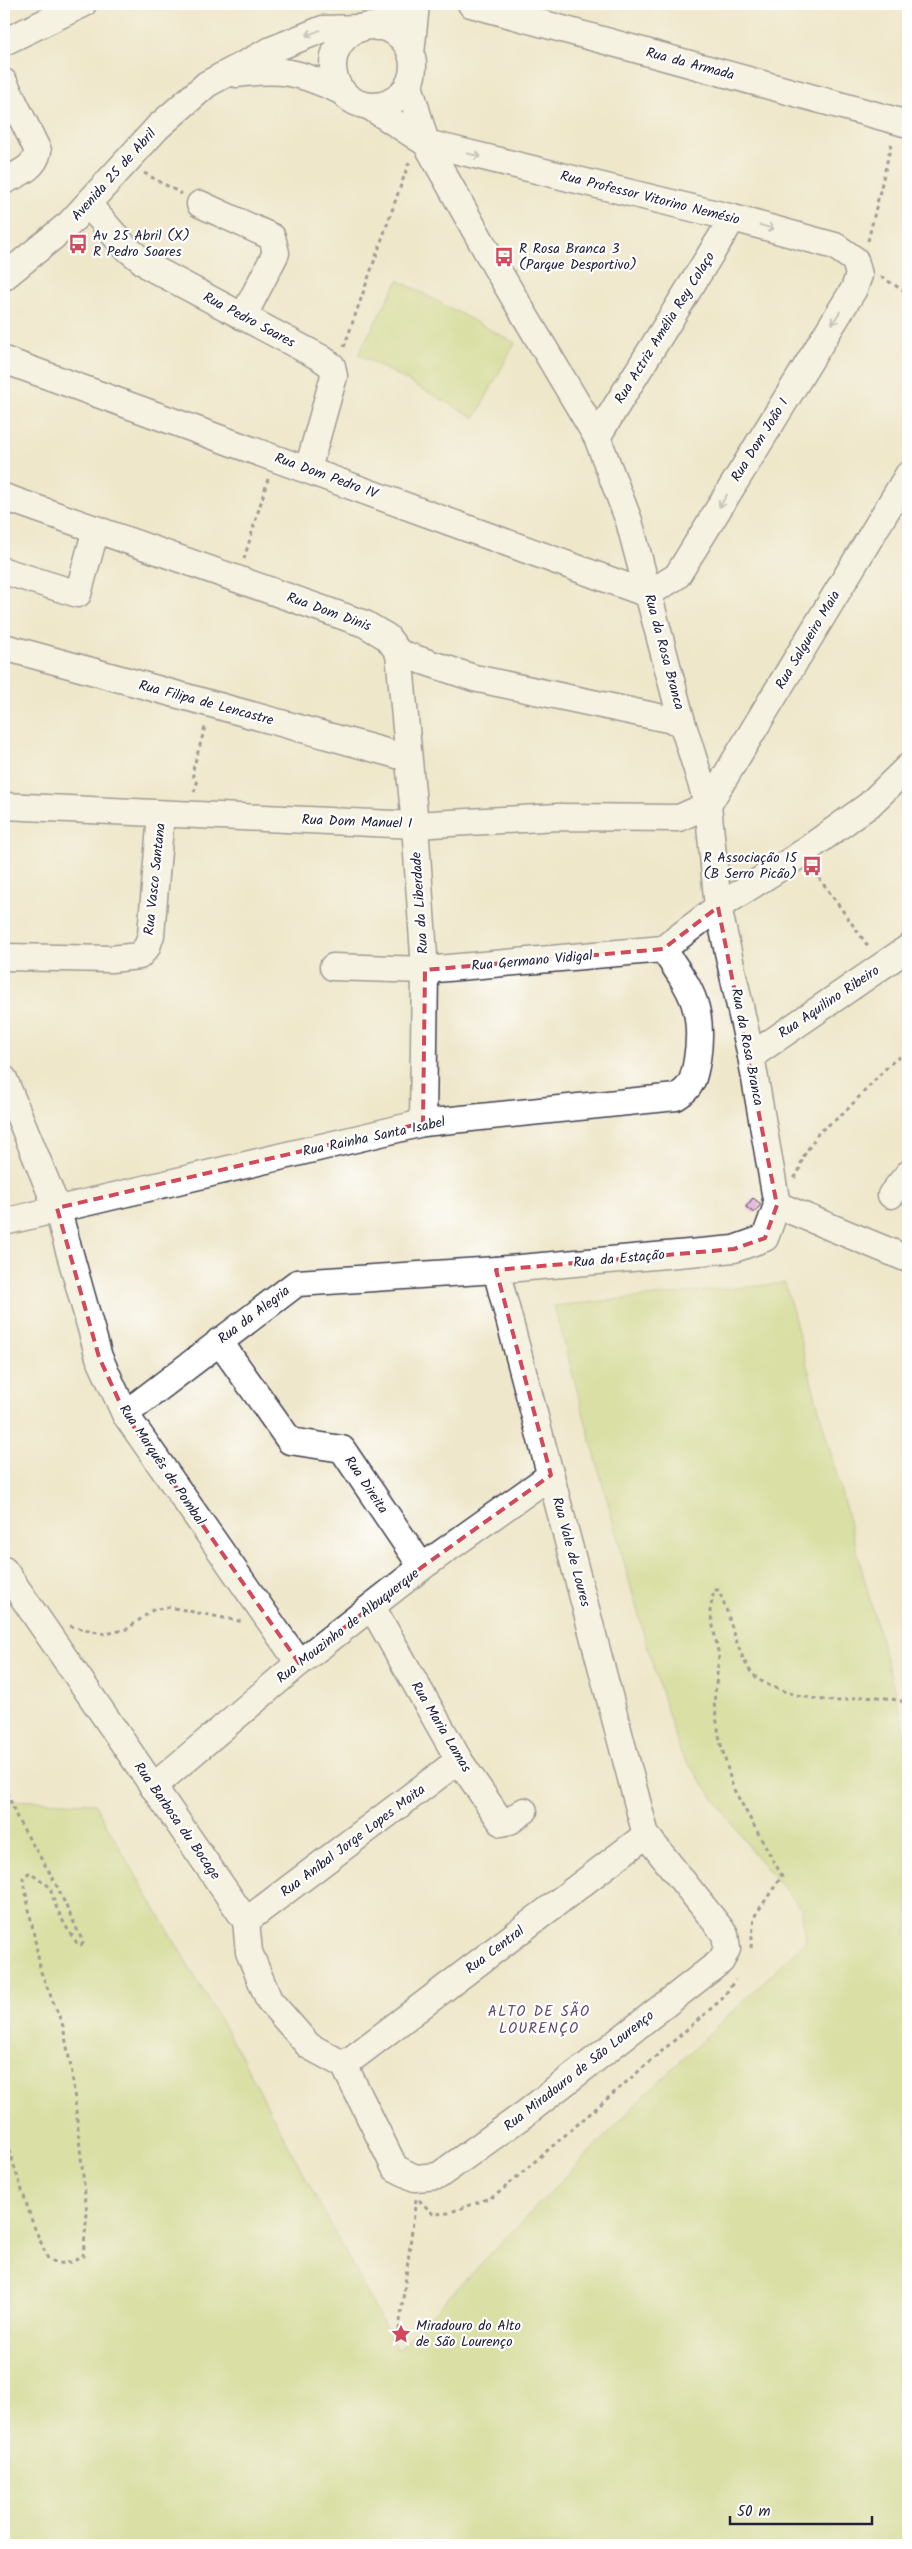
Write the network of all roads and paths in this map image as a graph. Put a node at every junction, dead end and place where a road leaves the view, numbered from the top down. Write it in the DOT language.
graph roads {
  1 [pos="83,4"];
  2 [pos="401,4"];
  3 [pos="416,4"];
  4 [pos="471,4"];
  5 [pos="369,27"];
  6 [pos="4,42"];
  7 [pos="411,54"];
  8 [pos="225,75"];
  9 [pos="4,82"];
  10 [pos="409,85"];
  11 [pos="343,92"];
  12 [pos="370,106"];
  13 [pos="903,123"];
  14 [pos="426,143"];
  15 [pos="124,163"];
  16 [pos="4,181"];
  17 [pos="88,204"];
  18 [pos="200,204"];
  19 [pos="733,218"];
  20 [pos="859,275"];
  21 [pos="4,278"];
  22 [pos="908,293"];
  23 [pos="243,317"];
  24 [pos="4,360"];
  25 [pos="334,376"];
  26 [pos="597,438"];
  27 [pos="274,457"];
  28 [pos="308,469"];
  29 [pos="908,475"];
  30 [pos="4,497"];
  31 [pos="96,529"];
  32 [pos="4,571"];
  33 [pos="238,579"];
  34 [pos="648,594"];
  35 [pos="4,647"];
  36 [pos="399,653"];
  37 [pos="211,704"];
  38 [pos="682,722"];
  39 [pos="408,758"];
  40 [pos="907,773"];
  41 [pos="708,805"];
  42 [pos="4,806"];
  43 [pos="173,815"];
  44 [pos="415,825"];
  45 [pos="802,854"];
  46 [pos="718,907"];
  47 [pos="908,948"];
  48 [pos="663,949"];
  49 [pos="4,956"];
  50 [pos="883,966"];
  51 [pos="332,967"];
  52 [pos="425,970"];
  53 [pos="908,1050"];
  54 [pos="750,1056"];
  55 [pos="4,1079"];
  56 [pos="423,1123"];
  57 [pos="908,1174"];
  58 [pos="891,1195"];
  59 [pos="776,1200"];
  60 [pos="57,1208"];
  61 [pos="4,1222"];
  62 [pos="908,1258"];
  63 [pos="496,1270"];
  64 [pos="436,1274"];
  65 [pos="219,1341"];
  66 [pos="125,1414"];
  67 [pos="551,1476"];
  68 [pos="422,1567"];
  69 [pos="4,1570"];
  70 [pos="372,1607"];
  71 [pos="38,1620"];
  72 [pos="276,1630"];
  73 [pos="299,1663"];
  74 [pos="459,1760"];
  75 [pos="4,1785"];
  76 [pos="153,1787"];
  77 [pos="524,1811"];
  78 [pos="646,1834"];
  79 [pos="246,1921"];
  80 [pos="344,2065"];
  81 [pos="4,2135"];
  82 [pos="416,2196"];
  83 [pos="399,2330"];
  1 -- 6 [label="street"];
  2 -- 5 [label="street"];
  3 -- 7 [label="street"];
  4 -- 13 [label="street, Rua da Armada"];
  5 -- 7 [label="street"];
  5 -- 8 [label="street, Avenida 25 de Abril, one-way"];
  5 -- 11 [label="street"];
  7 -- 10 [label="street"];
  8 -- 11 [label="street, Avenida 25 de Abril"];
  8 -- 15 [label="street, Avenida 25 de Abril"];
  9 -- 16 [label="street"];
  10 -- 12 [label="street"];
  10 -- 14 [label="street, Rua da Rosa Branca"];
  11 -- 12 [label="street"];
  12 -- 14 [label="street, Rua da Rosa Branca"];
  13 -- 20 [label="path"];
  14 -- 19 [label="street, Rua Professor Vitorino Nemésio, one-way"];
  14 -- 25 [label="path"];
  14 -- 26 [label="street, Rua da Rosa Branca"];
  15 -- 17 [label="street, Avenida 25 de Abril"];
  15 -- 18 [label="path"];
  17 -- 21 [label="street, Avenida 25 de Abril"];
  17 -- 23 [label="street, Rua Pedro Soares"];
  18 -- 23 [label="street"];
  19 -- 20 [label="street, Rua Professor Vitorino Nemésio, one-way"];
  19 -- 26 [label="street, Rua Actriz Amélia Rey Colaço"];
  20 -- 22 [label="path"];
  20 -- 34 [label="street, Rua Dom João I, one-way"];
  23 -- 25 [label="street, Rua Pedro Soares"];
  24 -- 27 [label="street, Rua Dom Pedro IV"];
  25 -- 28 [label="street"];
  26 -- 34 [label="street, Rua da Rosa Branca"];
  27 -- 28 [label="street, Rua Dom Pedro IV"];
  27 -- 33 [label="path"];
  28 -- 34 [label="street, Rua Dom Pedro IV"];
  29 -- 41 [label="street, Rua Salgueiro Maia"];
  30 -- 31 [label="street, Rua Dom Dinis"];
  31 -- 32 [label="street"];
  31 -- 33 [label="street, Rua Dom Dinis"];
  33 -- 36 [label="street, Rua Dom Dinis"];
  34 -- 38 [label="street, Rua da Rosa Branca"];
  35 -- 37 [label="street, Rua Filipa de Lencastre"];
  36 -- 38 [label="street, Rua Dom Dinis"];
  36 -- 39 [label="street, Rua da Liberdade"];
  37 -- 39 [label="street, Rua Filipa de Lencastre"];
  37 -- 43 [label="path"];
  38 -- 41 [label="street, Rua da Rosa Branca"];
  39 -- 44 [label="street, Rua da Liberdade"];
  40 -- 45 [label="street"];
  41 -- 44 [label="street, Rua Dom Manuel I"];
  41 -- 46 [label="street, Rua da Rosa Branca"];
  42 -- 43 [label="street, Rua Dom Manuel I"];
  43 -- 44 [label="street, Rua Dom Manuel I"];
  43 -- 49 [label="street, Rua Vasco Santana"];
  44 -- 52 [label="street, Rua da Liberdade"];
  45 -- 46 [label="street"];
  45 -- 50 [label="path"];
  46 -- 48 [label="street"];
  46 -- 54 [label="street, Rua da Rosa Branca"];
  47 -- 50 [label="street, Rua Aquilino Ribeiro"];
  48 -- 52 [label="street, Rua Germano Vidigal"];
  48 -- 56 [label="street, Rua Rainha Santa Isabel"];
  50 -- 54 [label="street, Rua Aquilino Ribeiro"];
  51 -- 52 [label="street, Rua Germano Vidigal"];
  52 -- 56 [label="street, Rua da Liberdade"];
  53 -- 59 [label="path"];
  54 -- 59 [label="street, Rua da Rosa Branca"];
  55 -- 60 [label="street, Rua Marquês de Pombal"];
  56 -- 60 [label="street, Rua Rainha Santa Isabel"];
  57 -- 58 [label="street"];
  59 -- 62 [label="street"];
  59 -- 63 [label="street, Rua da Estação"];
  60 -- 61 [label="street, Rua Rainha Santa Isabel"];
  60 -- 66 [label="street, Rua Marquês de Pombal"];
  63 -- 64 [label="street, Rua da Estação"];
  63 -- 67 [label="street, Rua Vale de Loures"];
  64 -- 65 [label="street, Rua da Alegria"];
  65 -- 66 [label="street, Rua da Alegria"];
  65 -- 68 [label="street, Rua Direita"];
  66 -- 72 [label="street, Rua Marquês de Pombal"];
  67 -- 68 [label="street, Rua Mouzinho de Albuquerque"];
  67 -- 78 [label="street, Rua Vale de Loures"];
  68 -- 70 [label="street, Rua Mouzinho de Albuquerque"];
  69 -- 71 [label="street, Rua Barbosa du Bocage"];
  70 -- 73 [label="street, Rua Mouzinho de Albuquerque"];
  70 -- 74 [label="street, Rua Maria Lamas"];
  71 -- 72 [label="path"];
  71 -- 76 [label="street, Rua Barbosa du Bocage"];
  72 -- 73 [label="street, Rua Marquês de Pombal"];
  73 -- 76 [label="street, Rua Mouzinho de Albuquerque"];
  74 -- 77 [label="street, Rua Maria Lamas"];
  74 -- 79 [label="street, Rua Aníbal Jorge Lopes Moita"];
  75 -- 81 [label="path"];
  76 -- 79 [label="street, Rua Barbosa du Bocage"];
  78 -- 80 [label="street, Rua Central"];
  78 -- 80 [label="street, Rua Miradouro de São Lourenço"];
  79 -- 80 [label="street, Rua Barbosa du Bocage"];
  82 -- 83 [label="path"];
}
